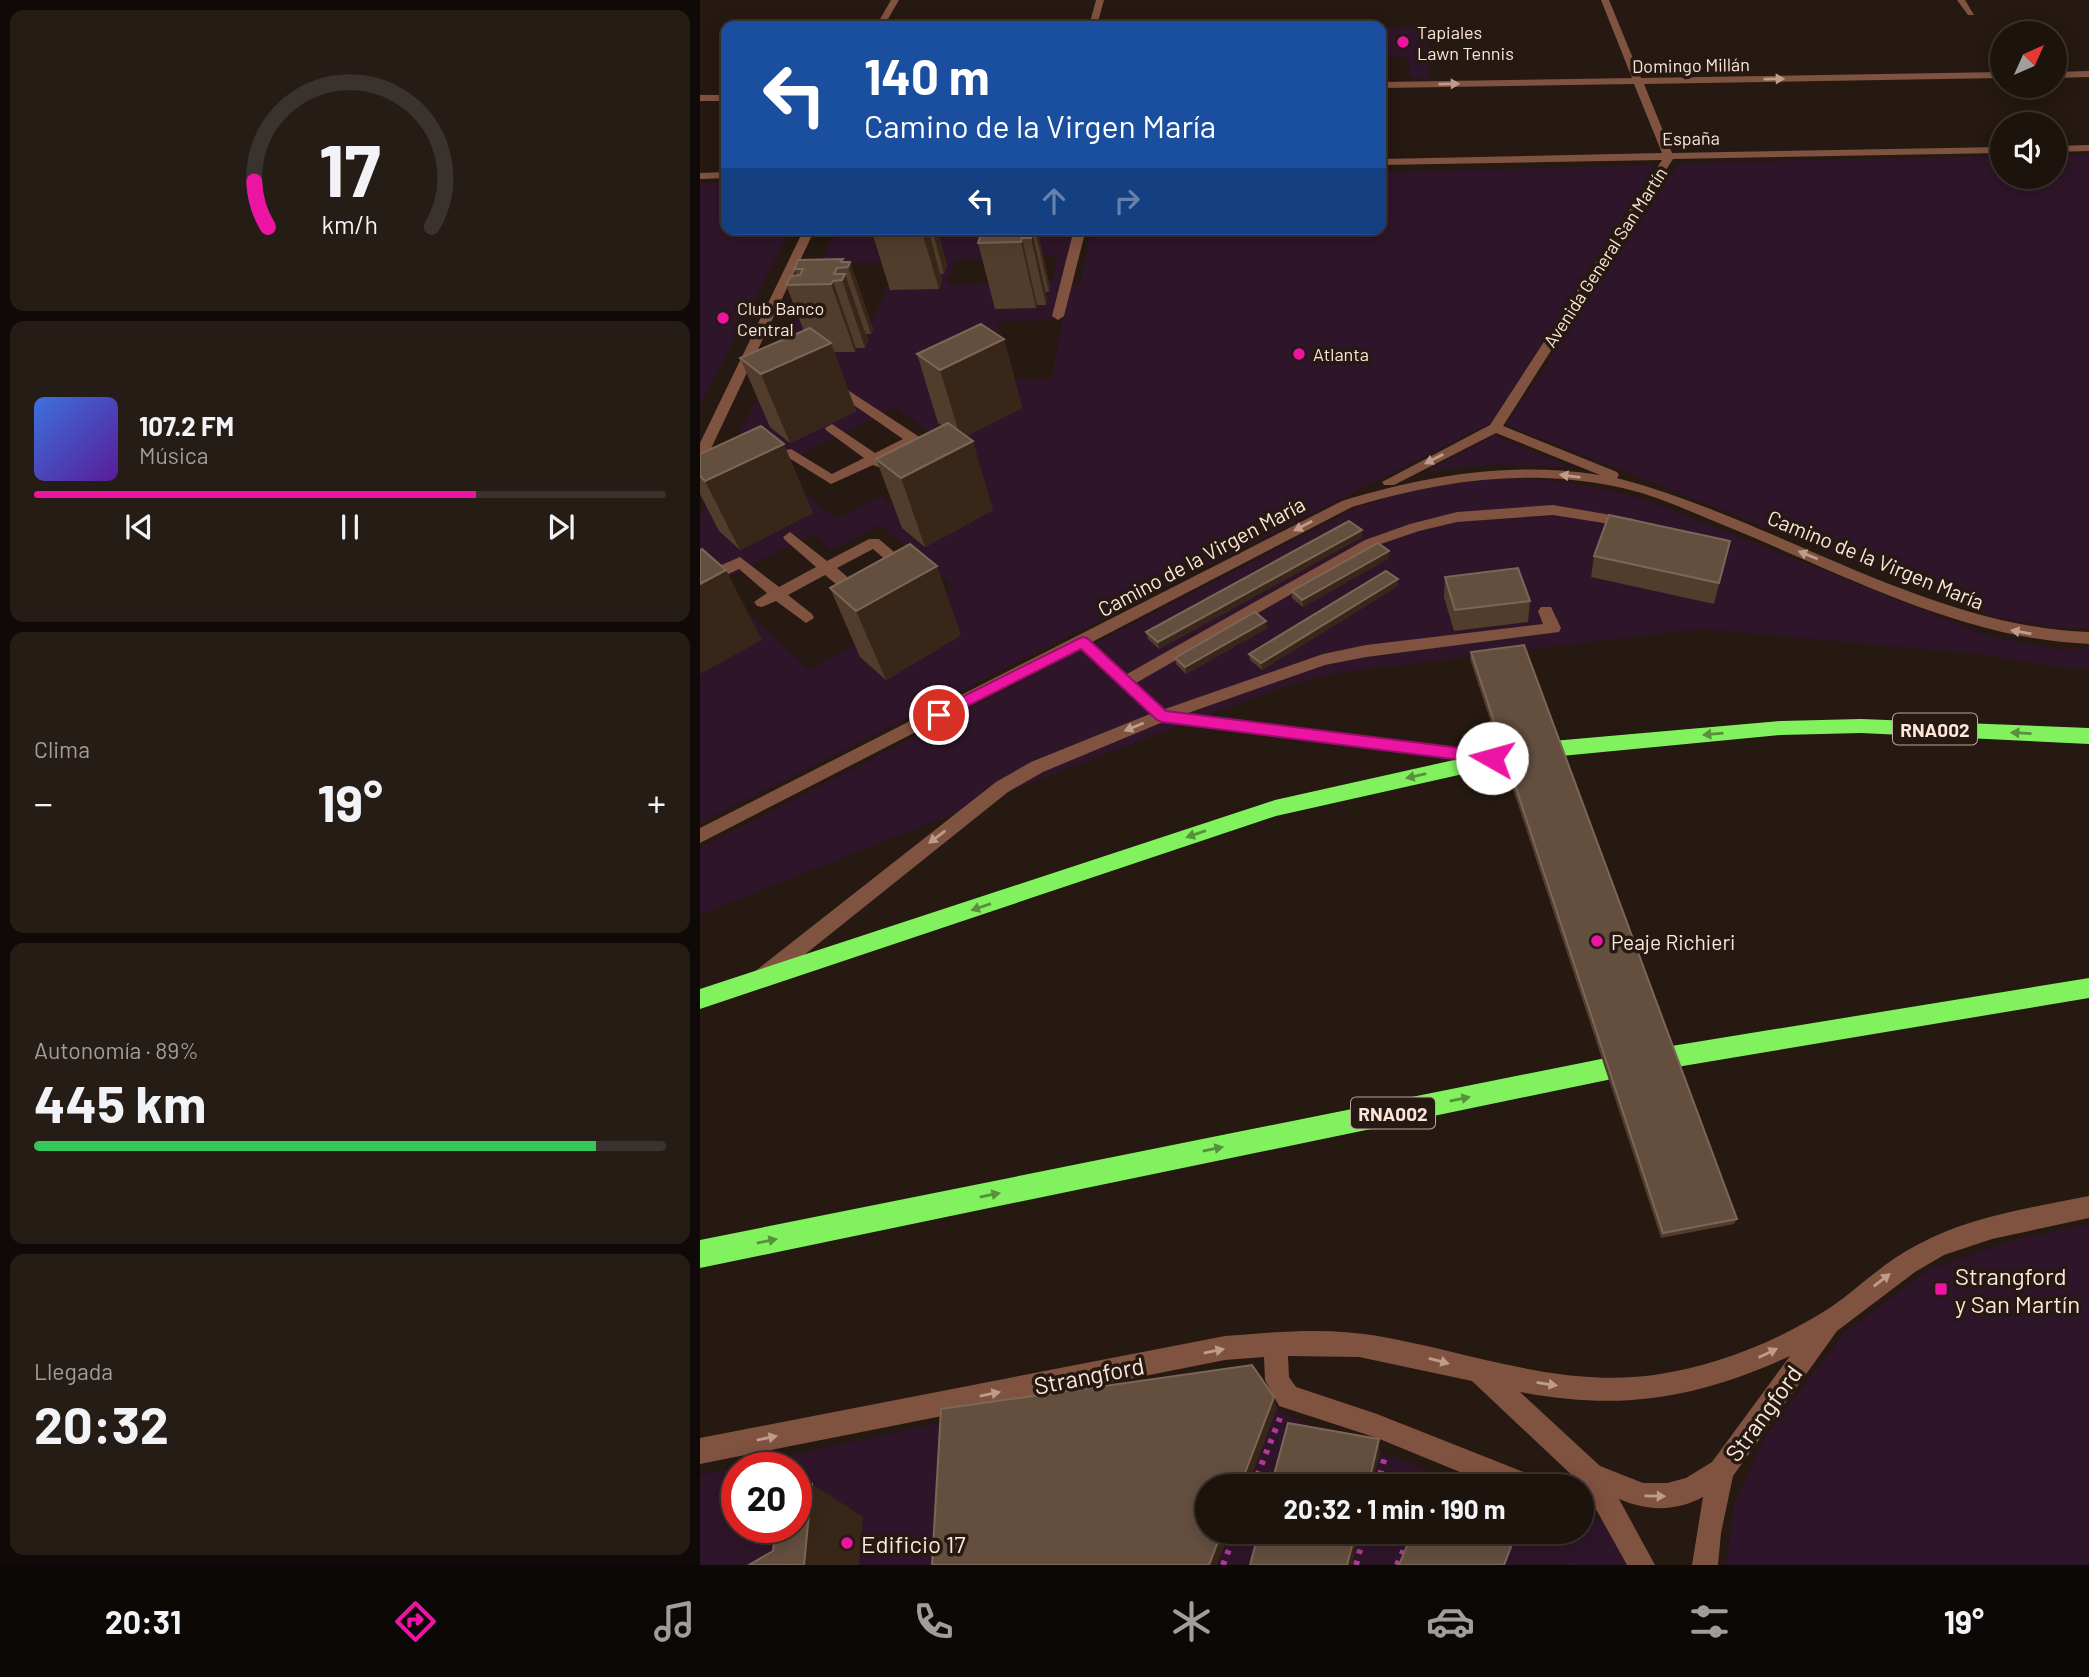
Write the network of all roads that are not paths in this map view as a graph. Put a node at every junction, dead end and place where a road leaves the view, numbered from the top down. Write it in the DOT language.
graph roads {
  1 [pos="895,0"];
  2 [pos="1100,0"];
  3 [pos="1605,0"];
  4 [pos="1961,0"];
  5 [pos="1971,13"];
  6 [pos="883,21"];
  7 [pos="1094,21"];
  8 [pos="2089,74"];
  9 [pos="1990,75"];
  10 [pos="2067,75"];
  11 [pos="1637,81"];
  12 [pos="1386,85"];
  13 [pos="700,98"];
  14 [pos="721,98"];
  15 [pos="2089,148"];
  16 [pos="2067,149"];
  17 [pos="1990,150"];
  18 [pos="1668,156"];
  19 [pos="1386,162"];
  20 [pos="721,175"];
  21 [pos="700,176"];
  22 [pos="807,235"];
  23 [pos="1078,235"];
  24 [pos="1058,316"];
  25 [pos="834,385"];
  26 [pos="832,428"];
  27 [pos="1495,428"];
  28 [pos="913,439"];
  29 [pos="932,452"];
  30 [pos="874,458"];
  31 [pos="752,460"];
  32 [pos="704,462"];
  33 [pos="890,471"];
  34 [pos="1654,492"];
  35 [pos="1347,504"];
  36 [pos="1650,527"];
  37 [pos="790,537"];
  38 [pos="825,568"];
  39 [pos="911,574"];
  40 [pos="700,576"];
  41 [pos="853,590"];
  42 [pos="777,594"];
  43 [pos="762,602"];
  44 [pos="1546,611"];
  45 [pos="806,618"];
  46 [pos="2089,638"];
  47 [pos="1082,642"];
  48 [pos="1125,681"];
  49 [pos="1162,716"];
  50 [pos="2089,736"];
  51 [pos="1492,758"];
  52 [pos="700,836"];
  53 [pos="756,982"];
  54 [pos="2089,988"];
  55 [pos="700,999"];
  56 [pos="2089,1207"];
  57 [pos="700,1254"];
  58 [pos="1829,1322"];
  59 [pos="1275,1344"];
  60 [pos="1479,1372"];
  61 [pos="700,1451"];
  62 [pos="1721,1471"];
  63 [pos="1496,1474"];
  64 [pos="1576,1474"];
  65 [pos="1594,1487"];
  66 [pos="1594,1496"];
  67 [pos="1642,1565"];
  68 [pos="1705,1565"];
  1 -- 6 [label="street"];
  2 -- 7 [label="street"];
  3 -- 11 [label="street, Avenida General San Martín"];
  4 -- 5 [label="street"];
  8 -- 10 [label="street"];
  11 -- 9 [label="street, Domingo Millán, one-way"];
  12 -- 11 [label="street, Domingo Millán, one-way"];
  11 -- 18 [label="street, Avenida General San Martín"];
  13 -- 14 [label="street"];
  15 -- 16 [label="street"];
  17 -- 18 [label="street, España"];
  18 -- 19 [label="street, España"];
  18 -- 27 [label="street, Avenida General San Martín"];
  20 -- 21 [label="street"];
  22 -- 32 [label="street"];
  23 -- 24 [label="street"];
  25 -- 28 [label="street"];
  26 -- 30 [label="street"];
  27 -- 34 [label="street, Camino de la Virgen María"];
  27 -- 35 [label="street, Camino de la Virgen María, one-way"];
  28 -- 29 [label="street"];
  28 -- 30 [label="street"];
  30 -- 31 [label="street"];
  30 -- 33 [label="street"];
  34 -- 35 [label="street, Camino de la Virgen María, one-way"];
  46 -- 34 [label="street, Camino de la Virgen María, one-way"];
  35 -- 47 [label="street, Camino de la Virgen María, one-way"];
  36 -- 48 [label="street"];
  37 -- 38 [label="street"];
  38 -- 39 [label="street"];
  38 -- 41 [label="street"];
  38 -- 42 [label="street"];
  40 -- 42 [label="street"];
  42 -- 43 [label="street"];
  42 -- 45 [label="street"];
  44 -- 49 [label="street"];
  47 -- 48 [label="street"];
  47 -- 52 [label="street, Camino de la Virgen María"];
  48 -- 49 [label="street"];
  49 -- 51 [label="street"];
  49 -- 53 [label="street, one-way"];
  50 -- 51 [label="highway, RNA002, one-way"];
  51 -- 53 [label="highway, RNA002, one-way"];
  53 -- 55 [label="highway, RNA002"];
  57 -- 54 [label="highway, RNA002, one-way"];
  58 -- 56 [label="street, Strangford, one-way"];
  60 -- 58 [label="street, Strangford, one-way"];
  58 -- 62 [label="street, Strangford"];
  59 -- 60 [label="street, Strangford, one-way"];
  61 -- 59 [label="street, Strangford, one-way"];
  59 -- 63 [label="street"];
  60 -- 64 [label="street, Strangford"];
  65 -- 62 [label="street, Strangford, one-way"];
  62 -- 68 [label="street"];
  66 -- 67 [label="street"];
}
